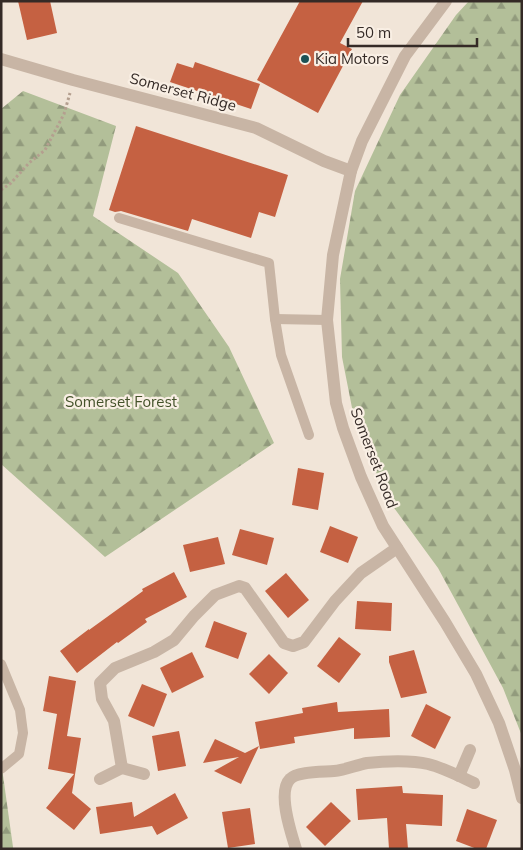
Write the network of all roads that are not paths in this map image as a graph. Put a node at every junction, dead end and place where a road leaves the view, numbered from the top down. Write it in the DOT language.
graph roads {
  1 [pos="440,3"];
  2 [pos="1,59"];
  3 [pos="351,170"];
  4 [pos="119,218"];
  5 [pos="275,319"];
  6 [pos="327,320"];
  7 [pos="309,435"];
  8 [pos="397,548"];
  9 [pos="1,664"];
  10 [pos="470,750"];
  11 [pos="122,768"];
  12 [pos="1,769"];
  13 [pos="144,774"];
  14 [pos="459,776"];
  15 [pos="100,779"];
  16 [pos="474,783"];
  17 [pos="522,798"];
  18 [pos="296,849"];
  1 -- 3 [label="street, Somerset Road"];
  2 -- 3 [label="street, Somerset Ridge"];
  3 -- 6 [label="street, Somerset Road"];
  4 -- 5 [label="lane"];
  5 -- 6 [label="lane"];
  5 -- 7 [label="lane"];
  6 -- 8 [label="street, Somerset Road"];
  8 -- 11 [label="street"];
  8 -- 17 [label="street, Somerset Road"];
  9 -- 12 [label="lane"];
  10 -- 14 [label="street"];
  11 -- 13 [label="street"];
  11 -- 15 [label="street"];
  14 -- 16 [label="street"];
  14 -- 18 [label="street"];
}
